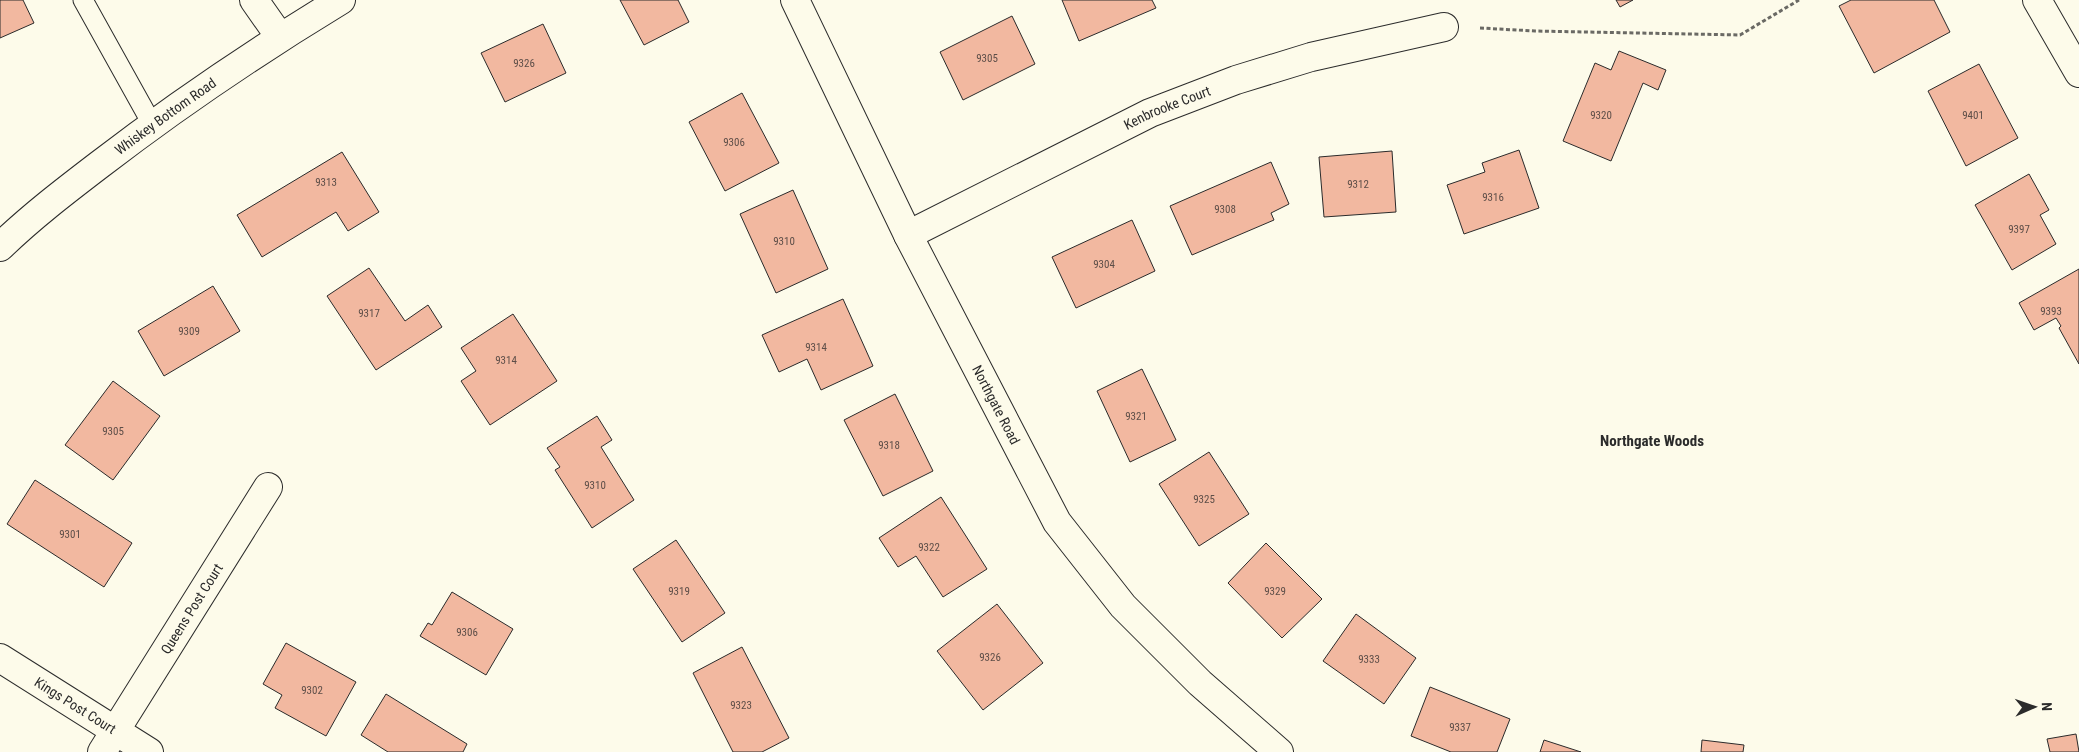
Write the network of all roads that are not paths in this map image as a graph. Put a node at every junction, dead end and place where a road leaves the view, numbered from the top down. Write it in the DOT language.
graph roads {
  1 [pos="83,0"];
  2 [pos="254,0"];
  3 [pos="341,0"];
  4 [pos="795,0"];
  5 [pos="2037,0"];
  6 [pos="1444,26"];
  7 [pos="280,38"];
  8 [pos="2079,73"];
  9 [pos="152,124"];
  10 [pos="908,235"];
  11 [pos="0,247"];
  12 [pos="268,487"];
  13 [pos="0,658"];
  14 [pos="109,742"];
  15 [pos="149,752"];
  16 [pos="1279,752"];
  1 -- 9 [label="lane"];
  2 -- 7 [label="street"];
  3 -- 7 [label="street, Whiskey Bottom Road"];
  4 -- 10 [label="street, Northgate Road"];
  5 -- 8 [label="street"];
  6 -- 10 [label="street, Kenbrooke Court"];
  7 -- 9 [label="street, Whiskey Bottom Road"];
  9 -- 11 [label="street, Whiskey Bottom Road"];
  10 -- 16 [label="street, Northgate Road"];
  12 -- 14 [label="street, Queens Post Court"];
  13 -- 14 [label="street, Kings Post Court"];
  14 -- 15 [label="street, Kings Post Court"];
}
